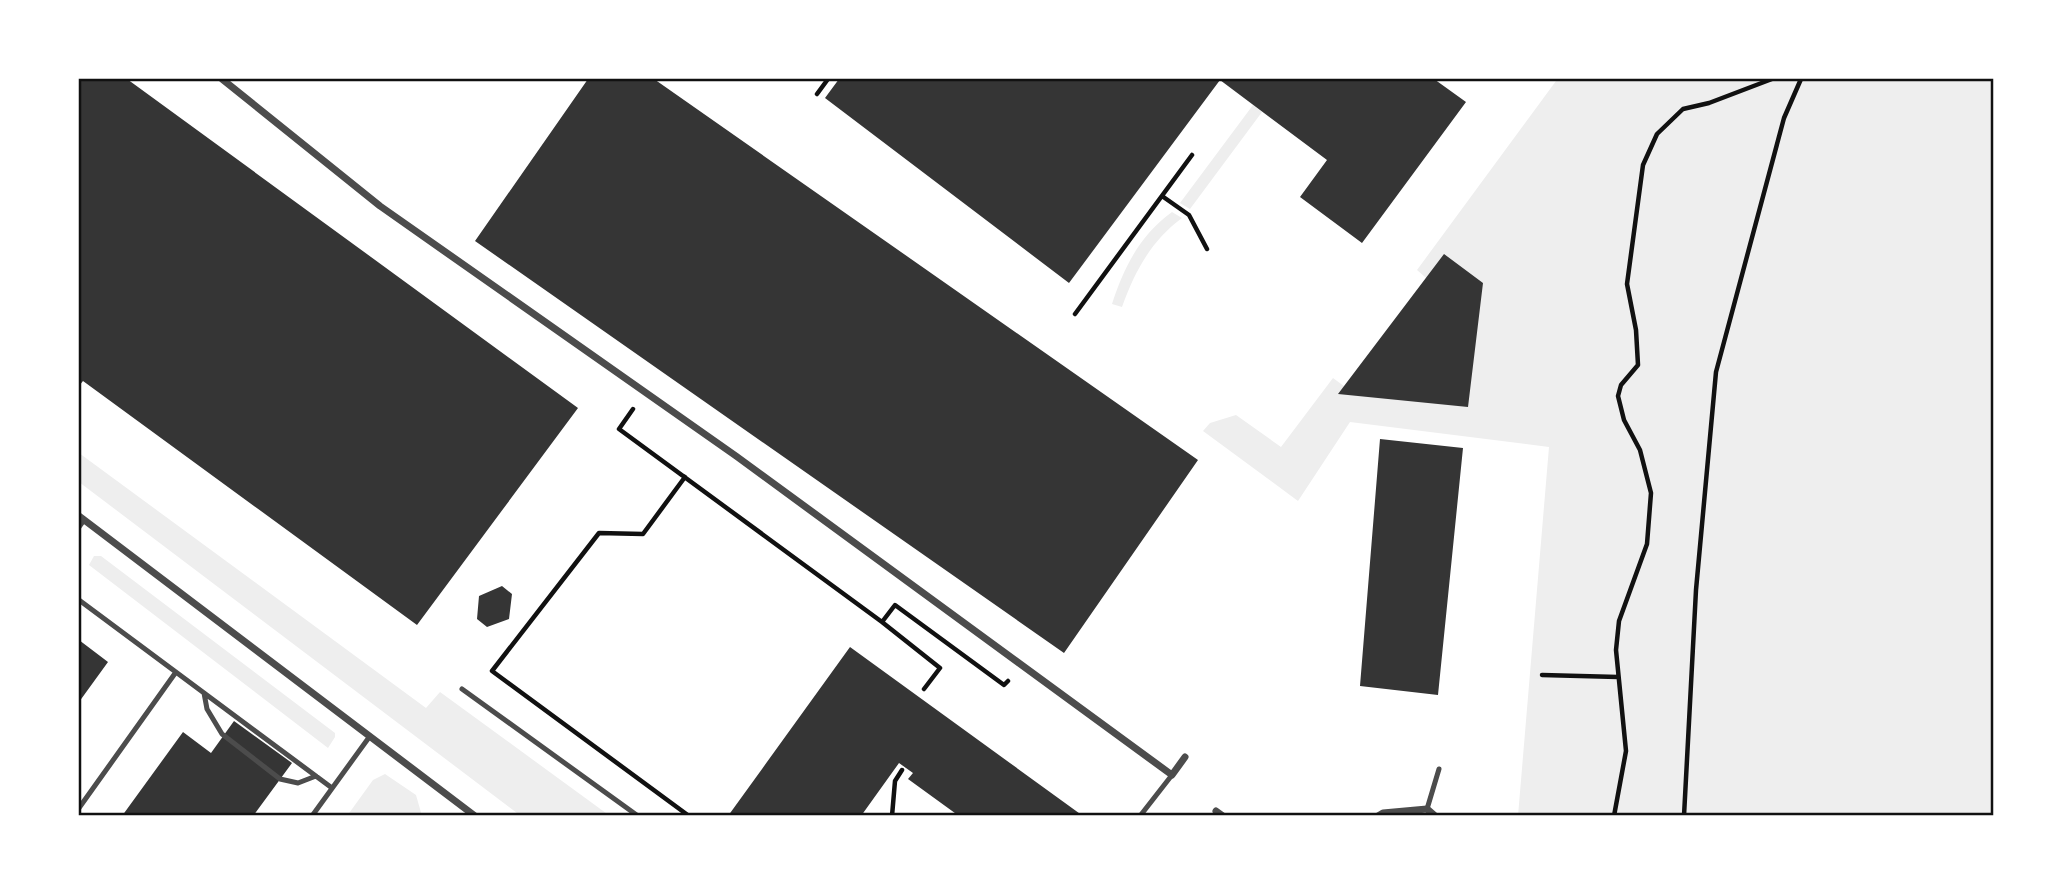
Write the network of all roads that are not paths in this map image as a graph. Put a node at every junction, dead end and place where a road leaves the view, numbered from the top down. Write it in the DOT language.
graph roads {
  1 [pos="222,79"];
  2 [pos="80,521"];
  3 [pos="79,600"];
  4 [pos="176,672"];
  5 [pos="462,689"];
  6 [pos="204,693"];
  7 [pos="370,736"];
  8 [pos="1185,757"];
  9 [pos="1439,769"];
  10 [pos="1172,775"];
  11 [pos="316,776"];
  12 [pos="332,789"];
  13 [pos="79,808"];
  14 [pos="1427,809"];
  15 [pos="1216,811"];
  16 [pos="312,816"];
  17 [pos="475,816"];
  18 [pos="638,816"];
  19 [pos="1140,816"];
  20 [pos="1223,816"];
  21 [pos="1378,816"];
  22 [pos="1436,816"];
  1 -- 10 [label="street"];
  2 -- 7 [label="street"];
  3 -- 4 [label="lane"];
  4 -- 6 [label="lane"];
  4 -- 13 [label="lane"];
  5 -- 18 [label="lane"];
  6 -- 11 [label="lane"];
  6 -- 11 [label="lane"];
  7 -- 12 [label="lane"];
  7 -- 17 [label="street"];
  8 -- 10 [label="street"];
  9 -- 14 [label="lane"];
  10 -- 19 [label="lane"];
  11 -- 12 [label="lane"];
  12 -- 16 [label="lane"];
  14 -- 21 [label="street"];
  14 -- 22 [label="street"];
  15 -- 20 [label="street"];
}
